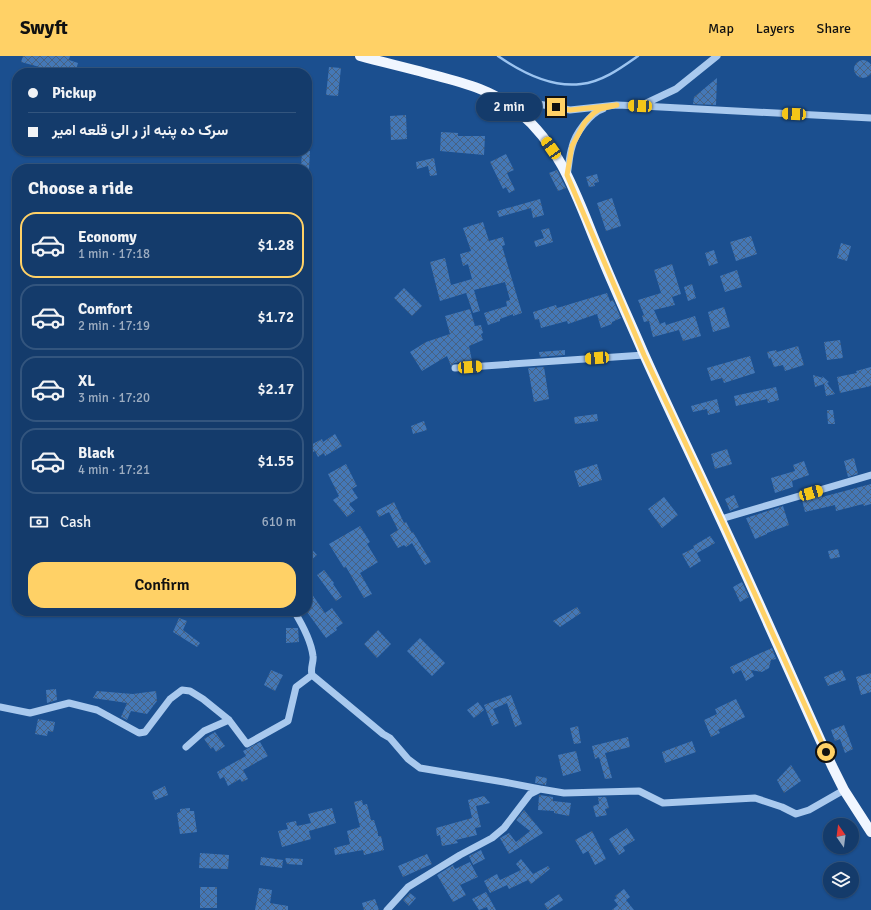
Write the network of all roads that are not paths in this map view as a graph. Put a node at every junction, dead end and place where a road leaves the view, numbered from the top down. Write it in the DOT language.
graph roads {
  1 [pos="360,56"];
  2 [pos="717,56"];
  3 [pos="497,96"];
  4 [pos="617,105"];
  5 [pos="640,106"];
  6 [pos="871,118"];
  7 [pos="567,175"];
  8 [pos="644,355"];
  9 [pos="455,368"];
  10 [pos="871,475"];
  11 [pos="721,519"];
  12 [pos="297,616"];
  13 [pos="312,675"];
  14 [pos="0,707"];
  15 [pos="229,720"];
  16 [pos="186,747"];
  17 [pos="540,789"];
  18 [pos="844,790"];
  19 [pos="871,832"];
  20 [pos="387,910"];
  1 -- 3 [label="main road"];
  2 -- 5 [label="street"];
  3 -- 4 [label="street"];
  3 -- 7 [label="main road"];
  4 -- 5 [label="street"];
  4 -- 7 [label="street"];
  5 -- 6 [label="street"];
  7 -- 8 [label="main road"];
  8 -- 9 [label="street"];
  8 -- 11 [label="main road"];
  10 -- 11 [label="street"];
  11 -- 18 [label="main road"];
  12 -- 13 [label="street"];
  13 -- 15 [label="street"];
  13 -- 17 [label="street"];
  14 -- 15 [label="street"];
  15 -- 16 [label="street"];
  17 -- 18 [label="street"];
  17 -- 20 [label="street"];
  18 -- 19 [label="main road"];
}
